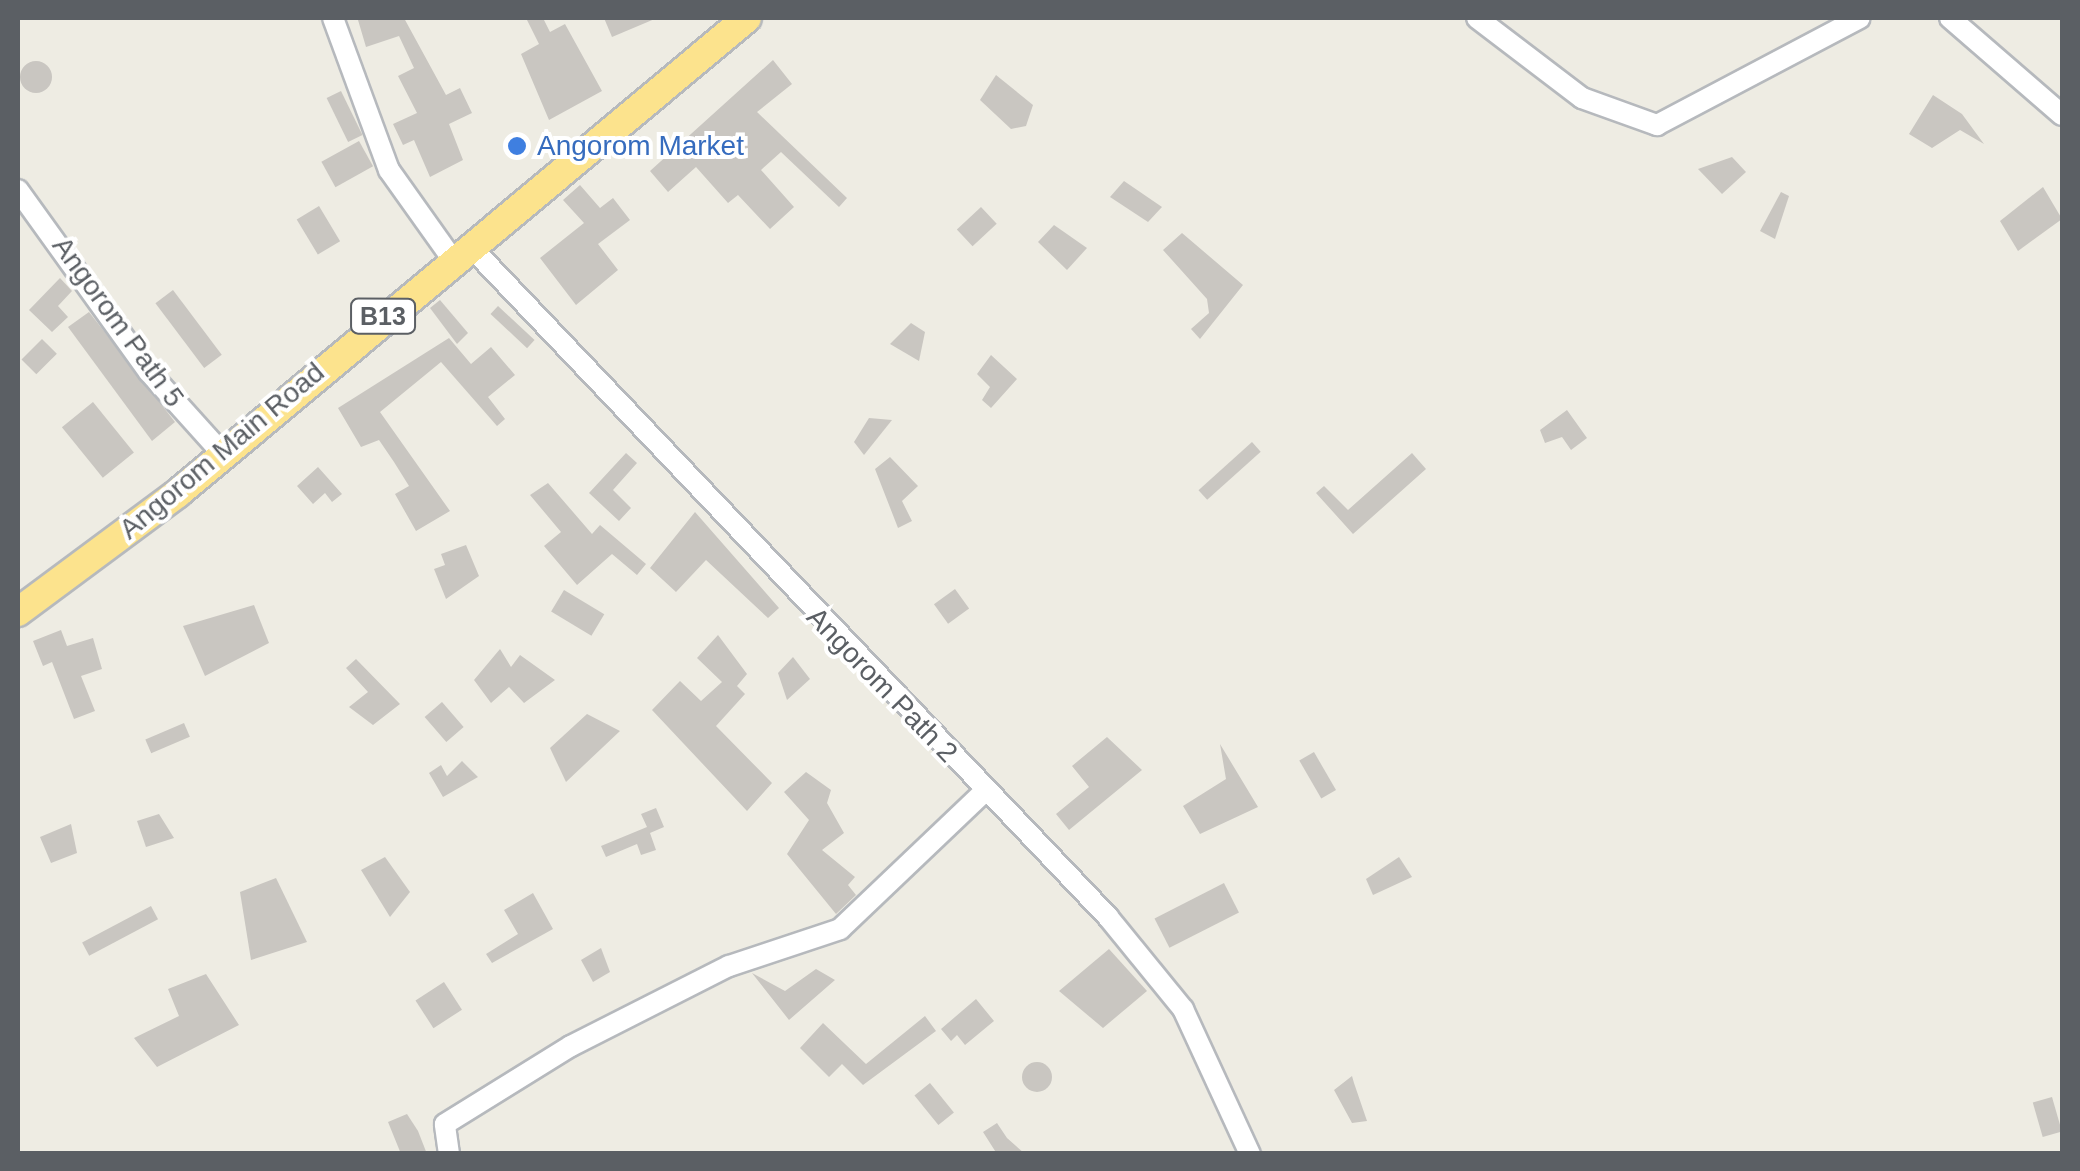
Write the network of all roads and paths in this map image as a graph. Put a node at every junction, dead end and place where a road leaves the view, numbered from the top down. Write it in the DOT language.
graph roads {
  1 [pos="333,18"];
  2 [pos="747,18"];
  3 [pos="1477,18"];
  4 [pos="1860,18"];
  5 [pos="1950,18"];
  6 [pos="2062,115"];
  7 [pos="18,190"];
  8 [pos="462,253"];
  9 [pos="221,452"];
  10 [pos="18,612"];
  11 [pos="985,791"];
  12 [pos="448,1154"];
  13 [pos="1250,1154"];
  1 -- 8 [label="street, Angorom Path 2"];
  2 -- 8 [label="highway, Angorom Main Road / B13"];
  3 -- 4 [label="street"];
  5 -- 6 [label="street"];
  7 -- 9 [label="street, Angorom Path 5"];
  8 -- 9 [label="highway, Angorom Main Road / B13"];
  8 -- 11 [label="street, Angorom Path 2"];
  9 -- 10 [label="highway, Angorom Main Road / B13"];
  11 -- 12 [label="street"];
  11 -- 13 [label="street, Angorom Path 2"];
}
